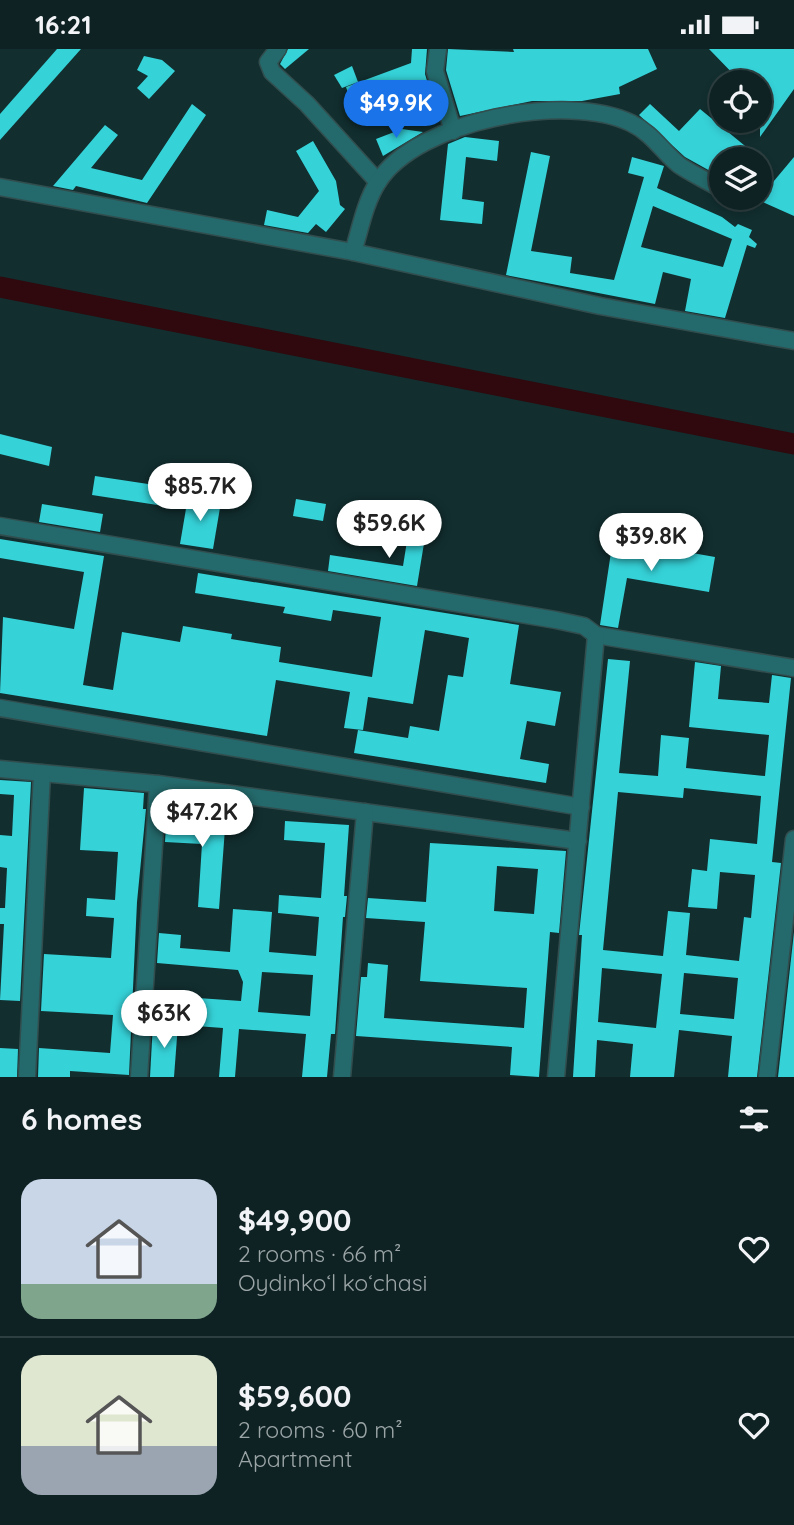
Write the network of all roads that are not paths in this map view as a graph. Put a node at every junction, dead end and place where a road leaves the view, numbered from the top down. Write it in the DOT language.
graph roads {
  1 [pos="278,49"];
  2 [pos="438,49"];
  3 [pos="453,131"];
  4 [pos="378,182"];
  5 [pos="709,182"];
  6 [pos="0,187"];
  7 [pos="353,253"];
  8 [pos="794,341"];
  9 [pos="0,526"];
  10 [pos="596,635"];
  11 [pos="794,668"];
  12 [pos="0,708"];
  13 [pos="0,769"];
  14 [pos="42,773"];
  15 [pos="158,784"];
  16 [pos="581,807"];
  17 [pos="365,812"];
  18 [pos="794,839"];
  19 [pos="578,841"];
  20 [pos="27,1077"];
  21 [pos="139,1077"];
  22 [pos="342,1077"];
  23 [pos="556,1077"];
  24 [pos="767,1077"];
  1 -- 4 [label="street"];
  2 -- 3 [label="street"];
  3 -- 4 [label="street"];
  3 -- 5 [label="street"];
  4 -- 7 [label="street"];
  6 -- 7 [label="street"];
  7 -- 8 [label="street"];
  9 -- 10 [label="street"];
  10 -- 11 [label="street"];
  10 -- 16 [label="street"];
  12 -- 16 [label="street"];
  13 -- 14 [label="street"];
  14 -- 15 [label="street"];
  14 -- 20 [label="street"];
  15 -- 17 [label="street"];
  15 -- 21 [label="street"];
  16 -- 19 [label="street"];
  17 -- 19 [label="street"];
  17 -- 22 [label="street"];
  18 -- 24 [label="street"];
  19 -- 23 [label="street"];
}
